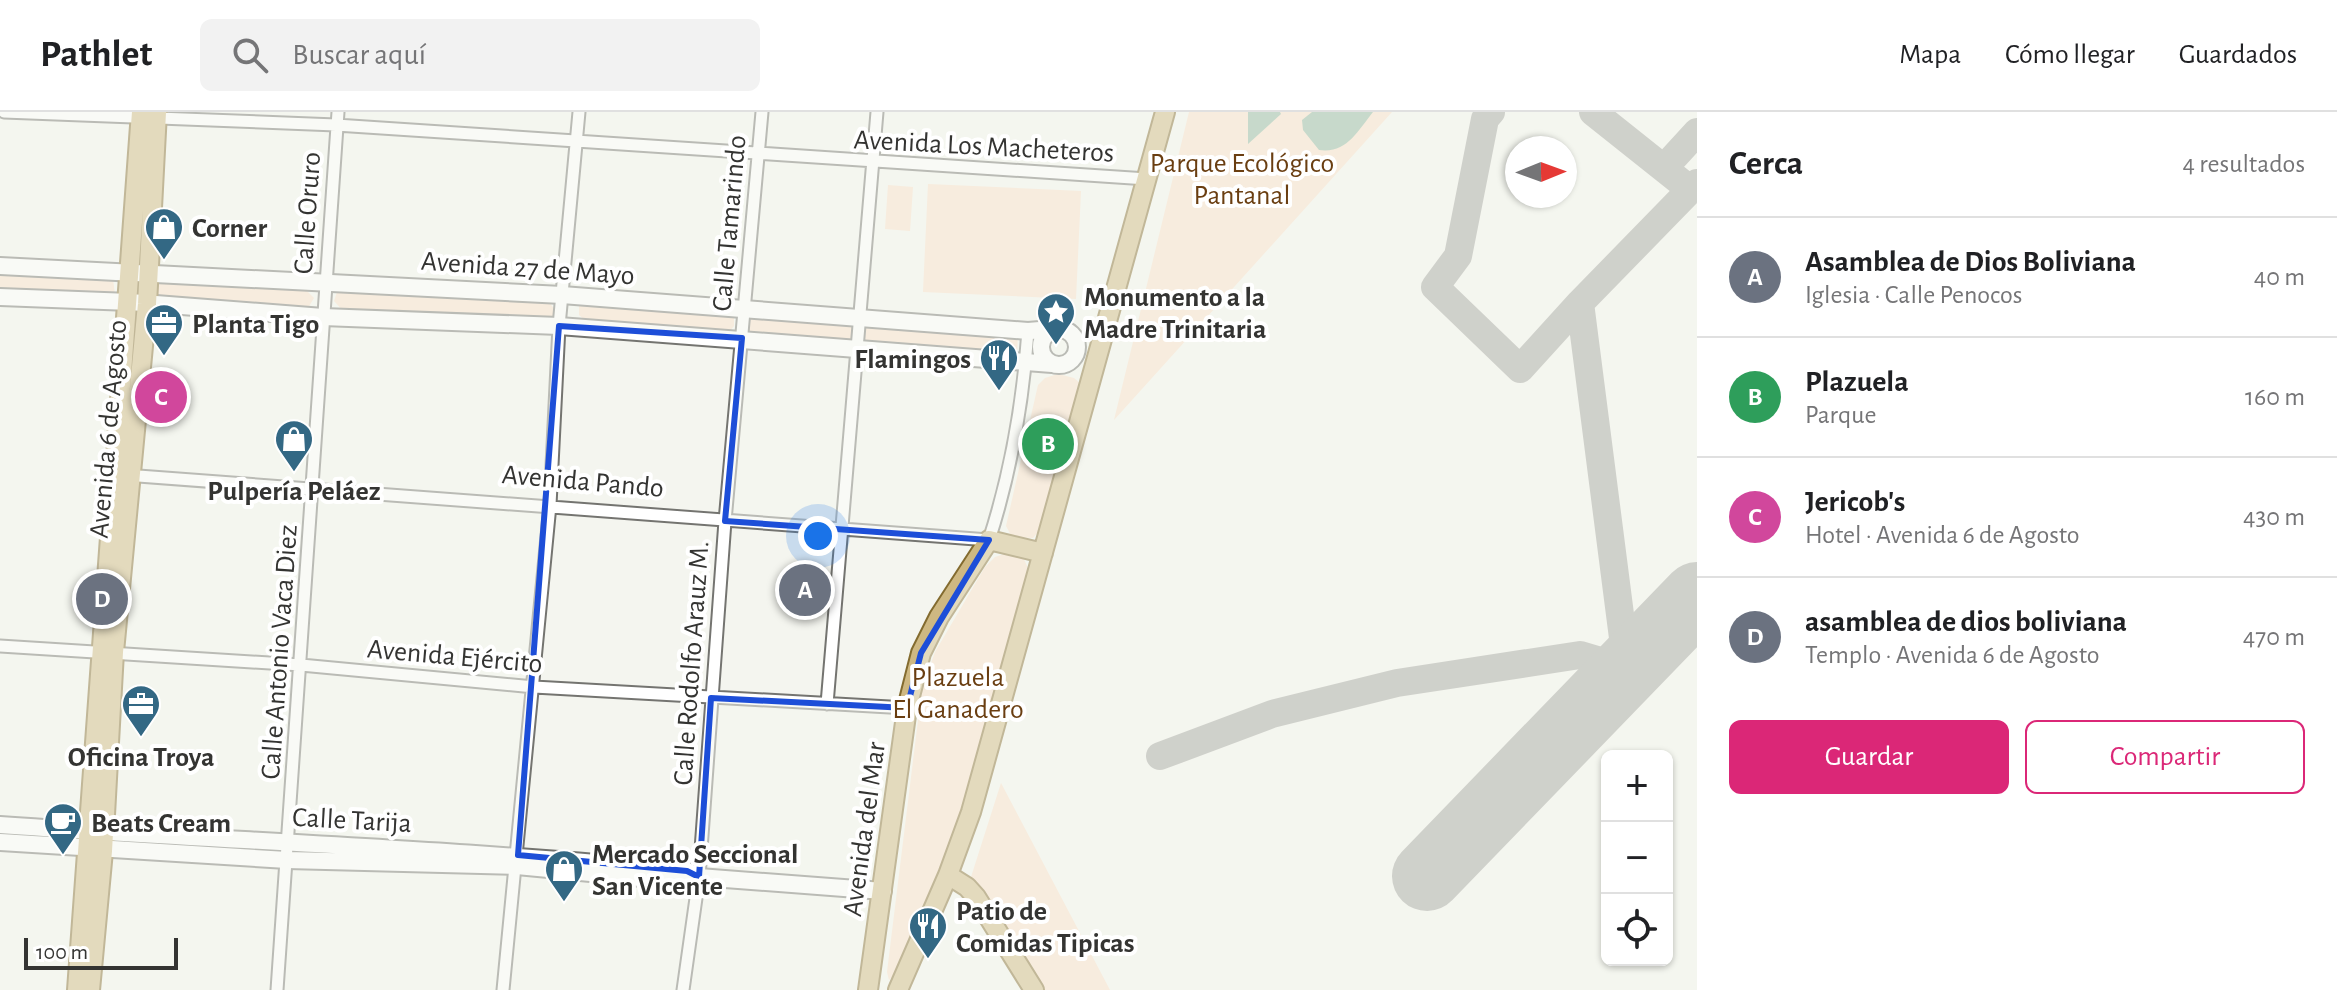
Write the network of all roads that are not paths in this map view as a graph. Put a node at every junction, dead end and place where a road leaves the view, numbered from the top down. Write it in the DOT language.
graph roads {
  1 [pos="4,112"];
  2 [pos="338,112"];
  3 [pos="579,112"];
  4 [pos="762,112"];
  5 [pos="877,112"];
  6 [pos="1165,112"];
  7 [pos="148,116"];
  8 [pos="336,125"];
  9 [pos="576,144"];
  10 [pos="758,155"];
  11 [pos="872,163"];
  12 [pos="1147,179"];
  13 [pos="0,266"];
  14 [pos="140,274"];
  15 [pos="324,281"];
  16 [pos="562,295"];
  17 [pos="0,297"];
  18 [pos="138,303"];
  19 [pos="745,308"];
  20 [pos="861,315"];
  21 [pos="323,317"];
  22 [pos="559,326"];
  23 [pos="1052,329"];
  24 [pos="1028,331"];
  25 [pos="742,338"];
  26 [pos="1077,347"];
  27 [pos="857,348"];
  28 [pos="1098,352"];
  29 [pos="1026,363"];
  30 [pos="1052,364"];
  31 [pos="123,475"];
  32 [pos="314,488"];
  33 [pos="550,505"];
  34 [pos="725,521"];
  35 [pos="843,529"];
  36 [pos="989,540"];
  37 [pos="1043,553"];
  38 [pos="0,646"];
  39 [pos="108,653"];
  40 [pos="301,665"];
  41 [pos="534,687"];
  42 [pos="711,698"];
  43 [pos="827,704"];
  44 [pos="907,708"];
  45 [pos="0,825"];
  46 [pos="96,841"];
  47 [pos="288,841"];
  48 [pos="0,842"];
  49 [pos="287,860"];
  50 [pos="517,860"];
  51 [pos="948,875"];
  52 [pos="699,877"];
  53 [pos="883,891"];
  54 [pos="869,989"];
  55 [pos="77,990"];
  56 [pos="90,990"];
  57 [pos="277,990"];
  58 [pos="503,990"];
  59 [pos="683,990"];
  60 [pos="898,990"];
  61 [pos="1034,990"];
  1 -- 7 [label="street, Avenida Los Macheteros"];
  2 -- 8 [label="street, Calle Oruro"];
  3 -- 9 [label="street"];
  4 -- 10 [label="street, Calle Tamarindo"];
  5 -- 11 [label="street"];
  6 -- 12 [label="main road"];
  7 -- 8 [label="street, Avenida Los Macheteros"];
  7 -- 14 [label="main road, Avenida 6 de Agosto"];
  8 -- 9 [label="street, Avenida Los Macheteros"];
  8 -- 15 [label="street, Calle Oruro"];
  9 -- 10 [label="street, Avenida Los Macheteros"];
  9 -- 16 [label="street"];
  10 -- 11 [label="street, Avenida Los Macheteros"];
  10 -- 19 [label="street, Calle Tamarindo"];
  11 -- 12 [label="street, Avenida Los Macheteros"];
  11 -- 20 [label="street"];
  12 -- 28 [label="main road"];
  13 -- 14 [label="main road, Avenida 27 de Mayo"];
  14 -- 15 [label="main road, Avenida 27 de Mayo"];
  14 -- 18 [label="main road, Avenida 6 de Agosto"];
  15 -- 16 [label="main road, Avenida 27 de Mayo"];
  15 -- 21 [label="street, Calle Oruro"];
  16 -- 19 [label="main road, Avenida 27 de Mayo"];
  16 -- 22 [label="street"];
  17 -- 18 [label="main road, Avenida 27 de Mayo"];
  18 -- 21 [label="main road, Avenida 27 de Mayo"];
  18 -- 31 [label="main road, Avenida 6 de Agosto"];
  19 -- 20 [label="main road, Avenida 27 de Mayo"];
  19 -- 25 [label="street, Calle Tamarindo"];
  20 -- 24 [label="main road, Avenida 27 de Mayo"];
  20 -- 27 [label="street"];
  21 -- 22 [label="main road, Avenida 27 de Mayo"];
  21 -- 32 [label="street, Calle Antonio Vaca Diez"];
  22 -- 25 [label="main road, Avenida 27 de Mayo"];
  22 -- 33 [label="street"];
  23 -- 24 [label="main road, Avenida 27 de Mayo"];
  23 -- 26 [label="main road"];
  23 -- 30 [label="main road"];
  24 -- 29 [label="street, Avenida del Mar"];
  25 -- 27 [label="main road, Avenida 27 de Mayo"];
  25 -- 34 [label="street, Calle Rodolfo Arauz M."];
  26 -- 28 [label="main road"];
  26 -- 30 [label="main road"];
  27 -- 29 [label="main road, Avenida 27 de Mayo"];
  27 -- 35 [label="street"];
  28 -- 37 [label="main road"];
  29 -- 30 [label="main road, Avenida 27 de Mayo"];
  29 -- 36 [label="street, Avenida del Mar"];
  31 -- 32 [label="street, Avenida Pando"];
  31 -- 39 [label="main road, Avenida 6 de Agosto"];
  32 -- 33 [label="street, Avenida Pando"];
  32 -- 40 [label="street, Calle Antonio Vaca Diez"];
  33 -- 34 [label="street, Avenida Pando"];
  33 -- 41 [label="street"];
  34 -- 35 [label="street, Avenida Pando"];
  34 -- 42 [label="street, Calle Rodolfo Arauz M."];
  35 -- 36 [label="street, Avenida Pando"];
  35 -- 43 [label="street"];
  36 -- 37 [label="main road, Avenida Pando"];
  36 -- 44 [label="main road, Avenida del Mar"];
  37 -- 51 [label="main road"];
  38 -- 39 [label="street, Avenida Ejército"];
  39 -- 40 [label="street, Avenida Ejército"];
  39 -- 46 [label="main road, Avenida 6 de Agosto"];
  40 -- 41 [label="street, Avenida Ejército"];
  40 -- 47 [label="street, Calle Antonio Vaca Diez"];
  41 -- 42 [label="street, Avenida Ejército"];
  41 -- 50 [label="street"];
  42 -- 43 [label="street, Avenida Ejército"];
  42 -- 52 [label="street, Calle Rodolfo Arauz M."];
  43 -- 44 [label="street, Avenida Ejército"];
  44 -- 53 [label="main road, Avenida del Mar"];
  45 -- 46 [label="main road, Calle Tarija"];
  46 -- 47 [label="main road, Calle Tarija"];
  46 -- 48 [label="main road, Calle Tarija"];
  46 -- 49 [label="main road, Calle Tarija"];
  46 -- 55 [label="main road, Avenida 6 de Agosto"];
  46 -- 56 [label="main road, Avenida 6 de Agosto"];
  47 -- 49 [label="street, Calle Antonio Vaca Diez"];
  47 -- 50 [label="main road, Calle Tarija"];
  49 -- 50 [label="main road, Calle Tarija"];
  49 -- 57 [label="street, Calle Antonio Vaca Diez"];
  50 -- 52 [label="main road, Calle Tarija"];
  50 -- 58 [label="street"];
  51 -- 60 [label="main road"];
  51 -- 61 [label="main road"];
  52 -- 53 [label="main road, Calle Tarija"];
  52 -- 59 [label="street, Calle Rodolfo Arauz M."];
  53 -- 54 [label="main road, Avenida del Mar"];
}
